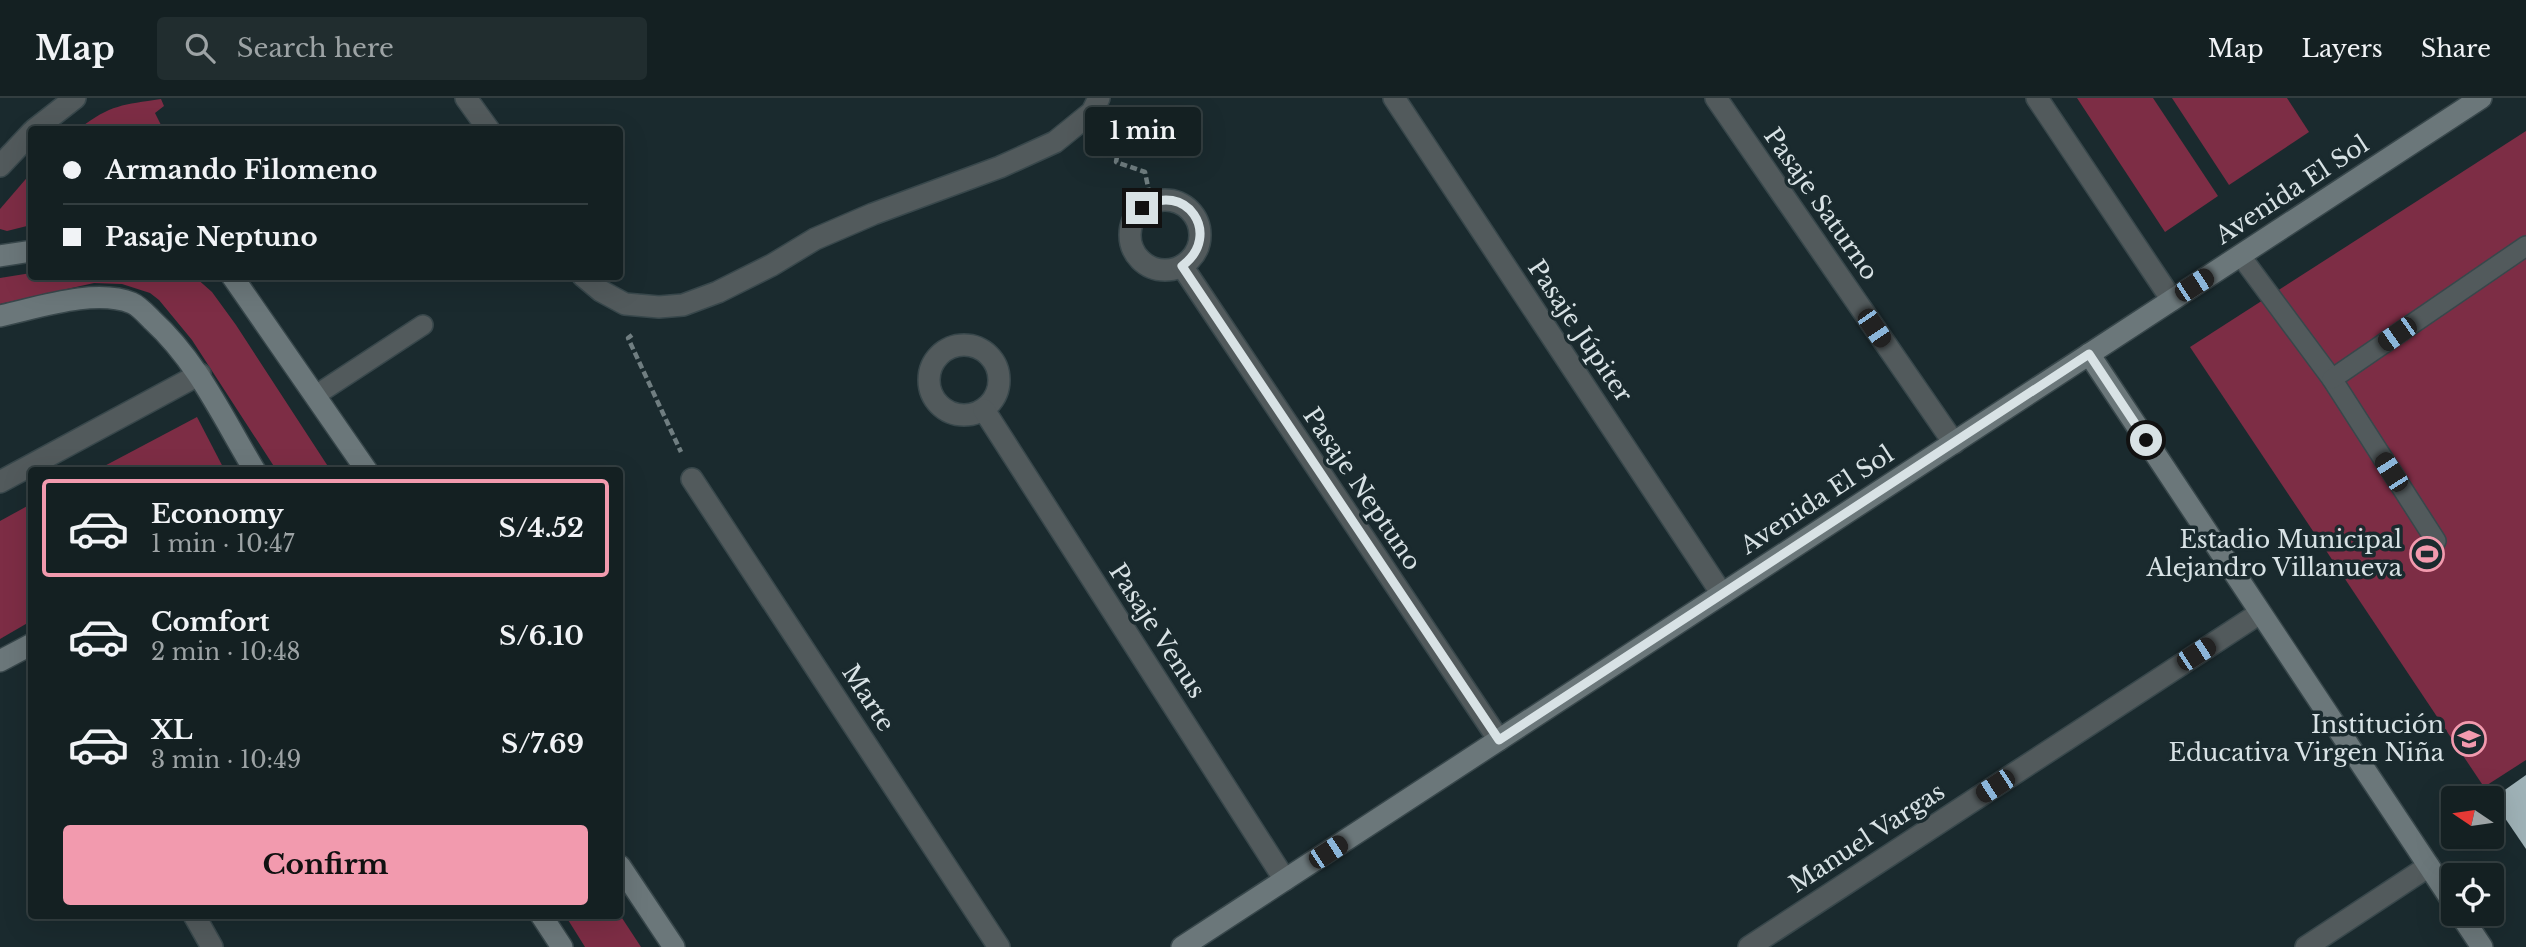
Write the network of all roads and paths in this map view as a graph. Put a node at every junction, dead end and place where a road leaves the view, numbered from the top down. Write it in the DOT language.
graph roads {
  1 [pos="75,98"];
  2 [pos="466,98"];
  3 [pos="1099,98"];
  4 [pos="1394,98"];
  5 [pos="1716,98"];
  6 [pos="2037,98"];
  7 [pos="2481,98"];
  8 [pos="1128,103"];
  9 [pos="39,126"];
  10 [pos="486,126"];
  11 [pos="28,136"];
  12 [pos="0,166"];
  13 [pos="1151,202"];
  14 [pos="2526,246"];
  15 [pos="28,252"];
  16 [pos="2241,255"];
  17 [pos="0,256"];
  18 [pos="1182,266"];
  19 [pos="236,280"];
  20 [pos="588,280"];
  21 [pos="2172,300"];
  22 [pos="0,316"];
  23 [pos="422,325"];
  24 [pos="628,338"];
  25 [pos="2089,354"];
  26 [pos="200,374"];
  27 [pos="2332,379"];
  28 [pos="316,395"];
  29 [pos="984,410"];
  30 [pos="1954,443"];
  31 [pos="252,467"];
  32 [pos="364,467"];
  33 [pos="692,478"];
  34 [pos="0,482"];
  35 [pos="2435,541"];
  36 [pos="1722,594"];
  37 [pos="2260,612"];
  38 [pos="28,646"];
  39 [pos="0,661"];
  40 [pos="1499,740"];
  41 [pos="2428,866"];
  42 [pos="623,870"];
  43 [pos="1285,880"];
  44 [pos="2441,885"];
  45 [pos="196,919"];
  46 [pos="544,919"];
  47 [pos="2468,926"];
  48 [pos="212,947"];
  49 [pos="562,947"];
  50 [pos="674,947"];
  51 [pos="999,947"];
  52 [pos="1182,947"];
  53 [pos="1749,947"];
  54 [pos="2306,947"];
  55 [pos="2482,947"];
  1 -- 9 [label="street"];
  2 -- 10 [label="street"];
  3 -- 20 [label="street"];
  4 -- 36 [label="street, Pasaje Júpiter"];
  5 -- 30 [label="street, Pasaje Saturno"];
  6 -- 21 [label="street"];
  7 -- 16 [label="street, Avenida El Sol"];
  8 -- 13 [label="path"];
  11 -- 12 [label="street"];
  13 -- 18 [label="street"];
  13 -- 18 [label="street"];
  14 -- 27 [label="lane"];
  15 -- 17 [label="street"];
  16 -- 21 [label="street, Avenida El Sol"];
  16 -- 27 [label="lane"];
  18 -- 40 [label="street, Pasaje Neptuno"];
  19 -- 28 [label="street"];
  21 -- 25 [label="street, Avenida El Sol"];
  22 -- 26 [label="street"];
  23 -- 28 [label="lane"];
  24 -- 33 [label="path"];
  25 -- 30 [label="street, Avenida El Sol"];
  25 -- 37 [label="street"];
  26 -- 31 [label="street"];
  26 -- 34 [label="street"];
  27 -- 35 [label="lane"];
  28 -- 32 [label="street"];
  29 -- 43 [label="street, Pasaje Venus"];
  30 -- 36 [label="street, Avenida El Sol"];
  33 -- 51 [label="street, Marte"];
  36 -- 40 [label="street, Avenida El Sol"];
  37 -- 41 [label="street"];
  37 -- 53 [label="street, Manuel Vargas"];
  38 -- 39 [label="street"];
  40 -- 43 [label="street, Avenida El Sol"];
  41 -- 44 [label="street"];
  41 -- 54 [label="street"];
  42 -- 50 [label="street"];
  43 -- 52 [label="street, Avenida El Sol"];
  45 -- 48 [label="street"];
  46 -- 49 [label="street"];
  47 -- 55 [label="street"];
}
